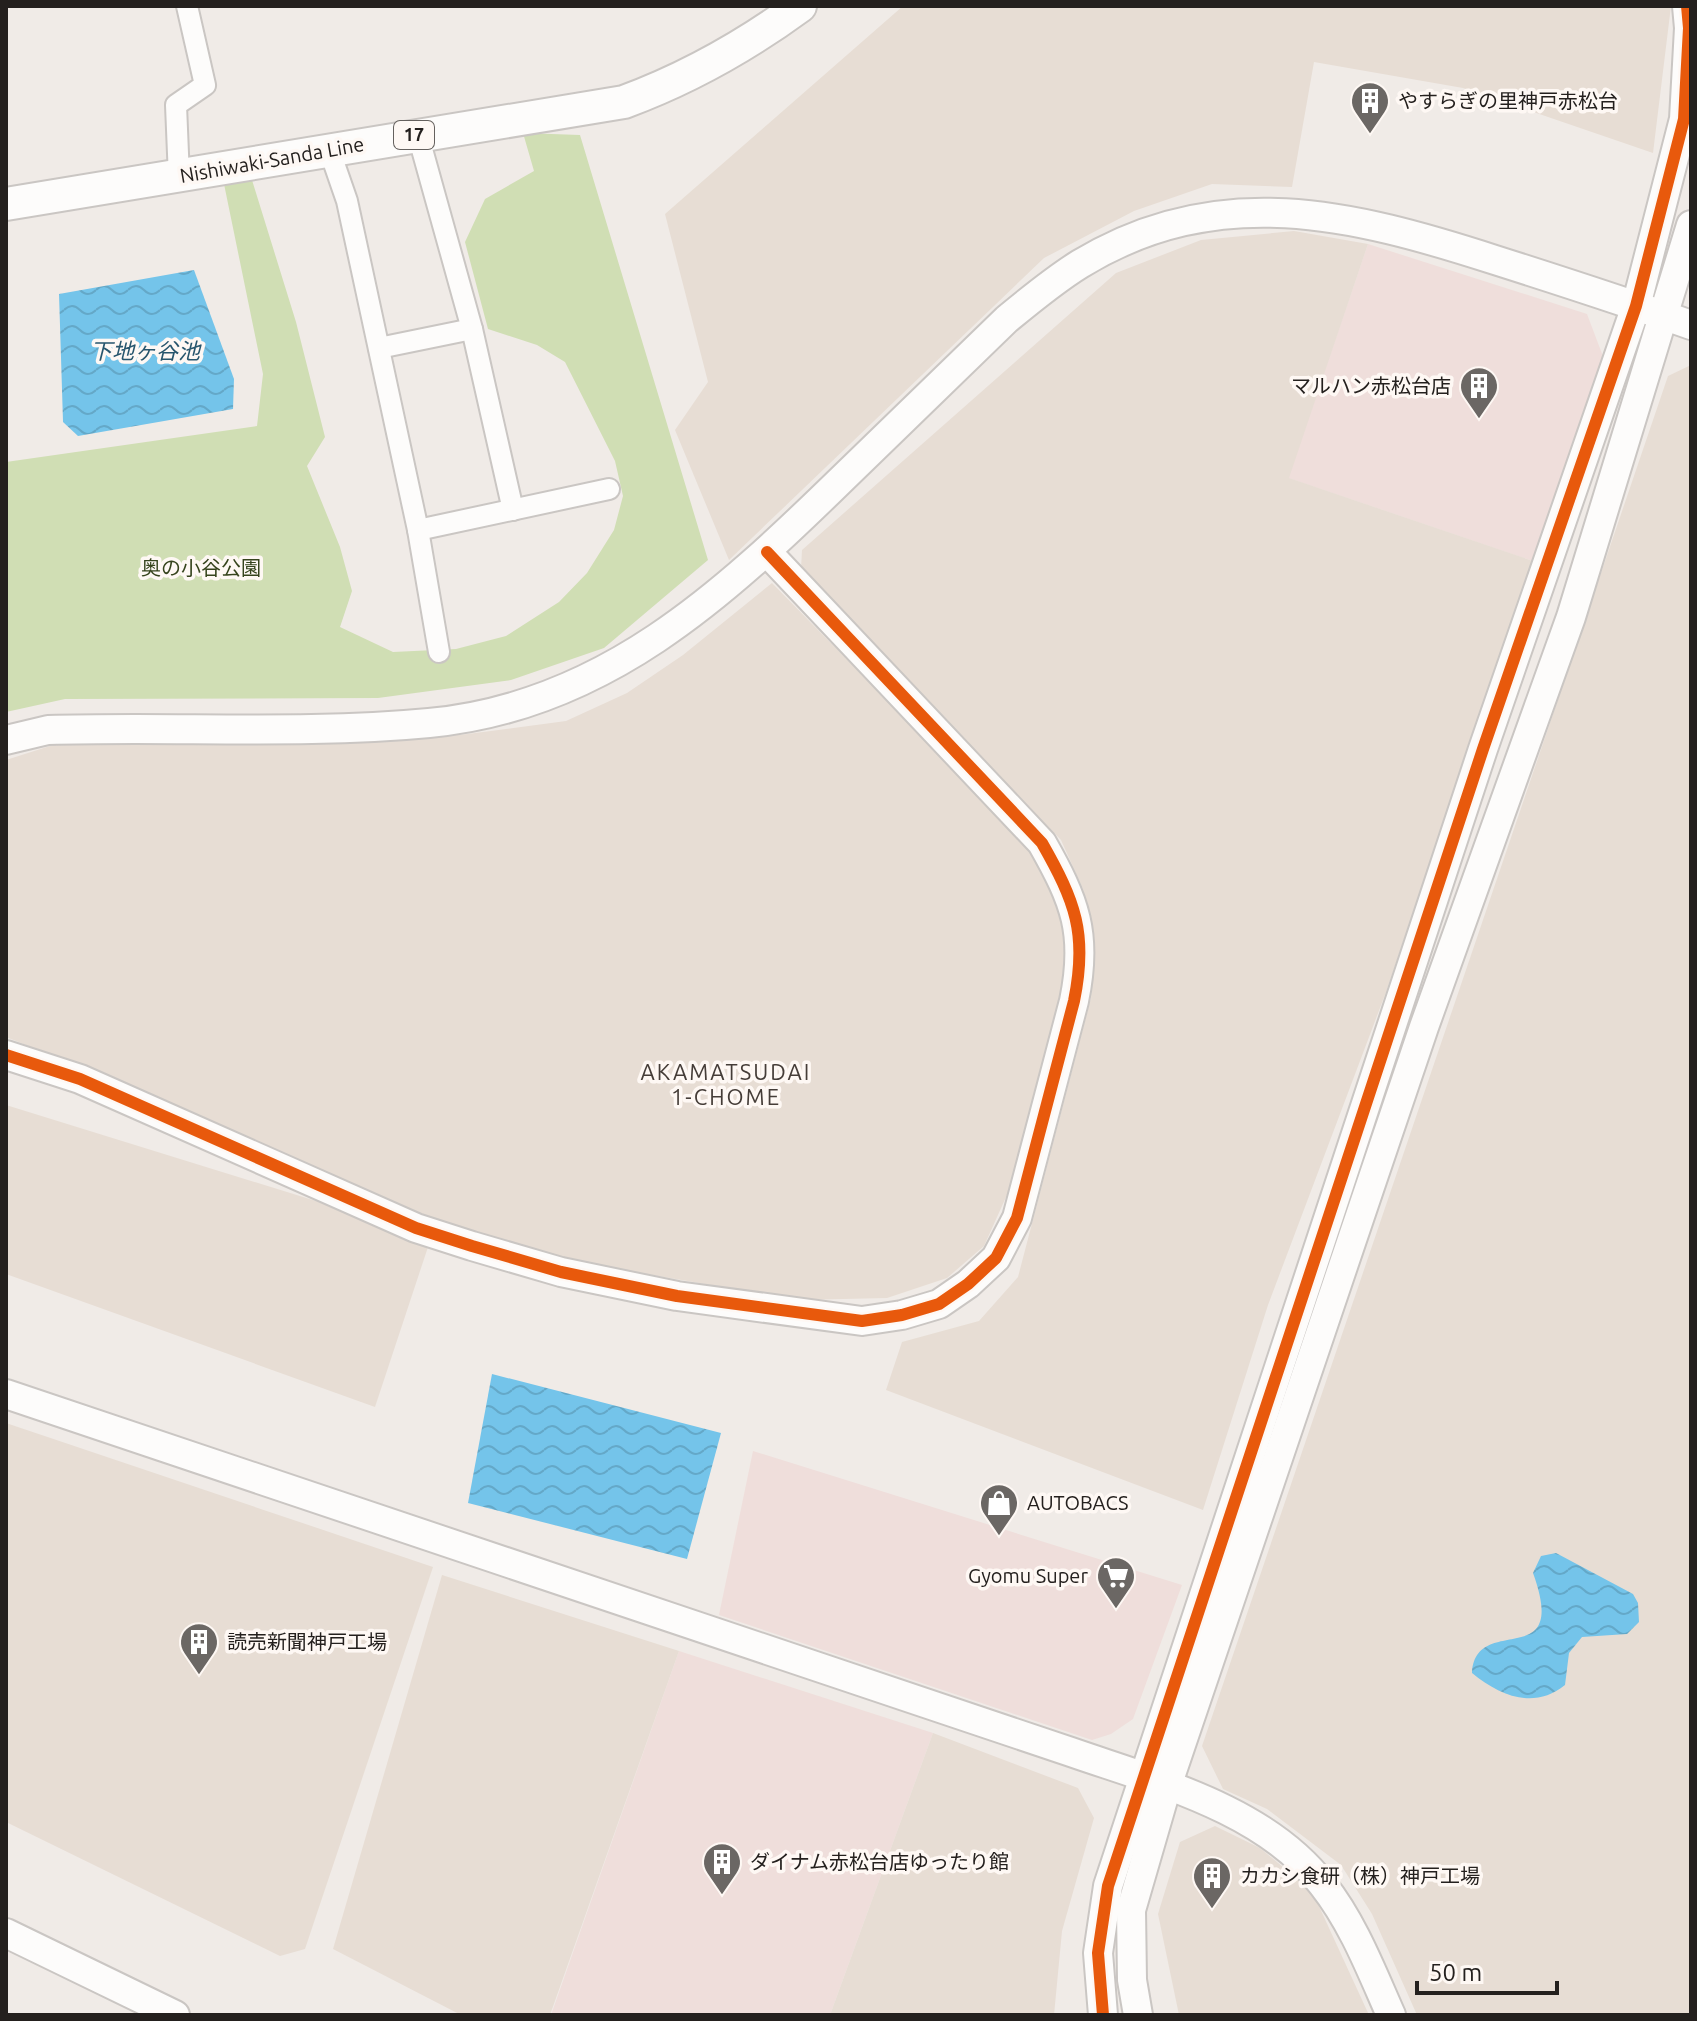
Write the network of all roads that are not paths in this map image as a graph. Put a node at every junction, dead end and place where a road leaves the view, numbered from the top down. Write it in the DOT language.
graph roads {
  1 [pos="187,6"];
  2 [pos="800,6"];
  3 [pos="1687,6"];
  4 [pos="418,135"];
  5 [pos="329,149"];
  6 [pos="179,178"];
  7 [pos="6,204"];
  8 [pos="1691,225"];
  9 [pos="1636,306"];
  10 [pos="1678,320"];
  11 [pos="472,329"];
  12 [pos="379,348"];
  13 [pos="609,489"];
  14 [pos="513,510"];
  15 [pos="418,530"];
  16 [pos="767,552"];
  17 [pos="439,652"];
  18 [pos="6,740"];
  19 [pos="6,1055"];
  20 [pos="6,1394"];
  21 [pos="1155,1782"];
  22 [pos="6,1933"];
  23 [pos="175,2015"];
  24 [pos="1103,2015"];
  25 [pos="1138,2015"];
  26 [pos="1391,2015"];
  1 -- 6 [label="street"];
  2 -- 4 [label="main road, Nishiwaki-Sanda Line / 17"];
  3 -- 9 [label="street"];
  4 -- 5 [label="main road, Nishiwaki-Sanda Line / 17"];
  4 -- 11 [label="street"];
  5 -- 6 [label="main road, Nishiwaki-Sanda Line / 17"];
  5 -- 12 [label="street"];
  6 -- 7 [label="main road, Nishiwaki-Sanda Line / 17"];
  8 -- 10 [label="street"];
  9 -- 10 [label="street"];
  9 -- 16 [label="street"];
  9 -- 21 [label="street"];
  10 -- 21 [label="street"];
  11 -- 12 [label="street"];
  11 -- 14 [label="street"];
  12 -- 15 [label="street"];
  13 -- 14 [label="street"];
  14 -- 15 [label="street"];
  15 -- 17 [label="street"];
  16 -- 18 [label="street"];
  16 -- 19 [label="street"];
  20 -- 21 [label="street"];
  21 -- 24 [label="street"];
  21 -- 25 [label="street"];
  21 -- 26 [label="street"];
  22 -- 23 [label="street"];
}
